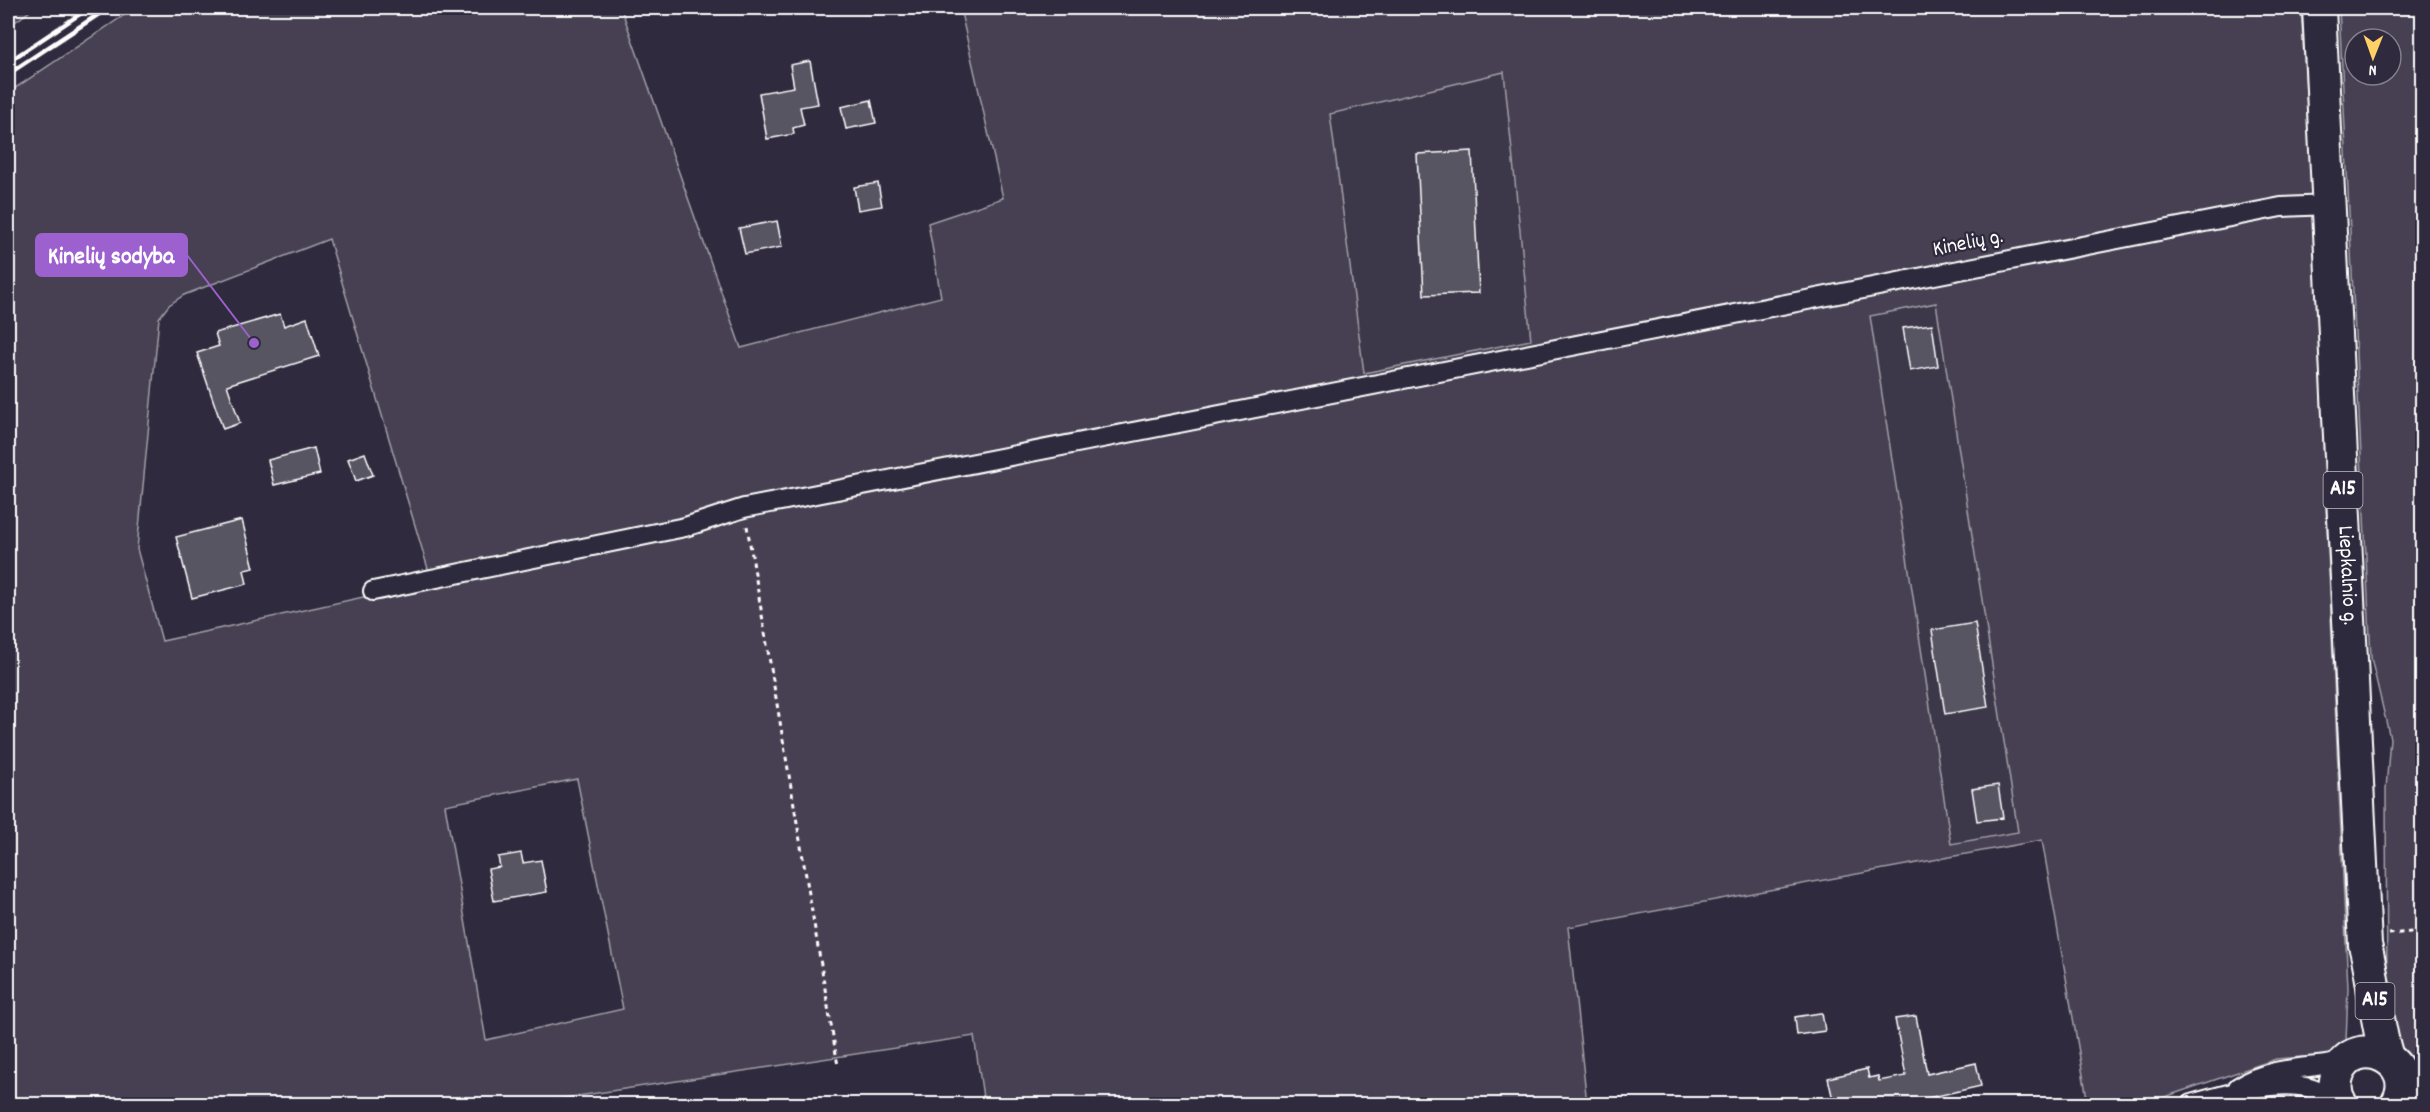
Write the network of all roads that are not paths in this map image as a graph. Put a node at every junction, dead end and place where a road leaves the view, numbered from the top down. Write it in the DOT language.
graph roads {
  1 [pos="2319,8"];
  2 [pos="2329,205"];
  3 [pos="373,591"];
  4 [pos="2364,939"];
  5 [pos="2348,1060"];
  6 [pos="2405,1086"];
  7 [pos="2229,1093"];
  8 [pos="2340,1103"];
  9 [pos="2191,1104"];
  1 -- 2 [label="highway, A15"];
  2 -- 3 [label="street, Kinelių g."];
  2 -- 4 [label="highway, Liepkalnio g. / A15"];
  4 -- 5 [label="highway, Liepkalnio g. / A15"];
  4 -- 6 [label="highway, Liepkalnio g. / A15"];
  5 -- 6 [label="highway, Liepkalnio g. / A15"];
  5 -- 7 [label="street"];
  5 -- 8 [label="highway, Liepkalnio g. / A15"];
  7 -- 8 [label="street"];
  7 -- 9 [label="street"];
}
